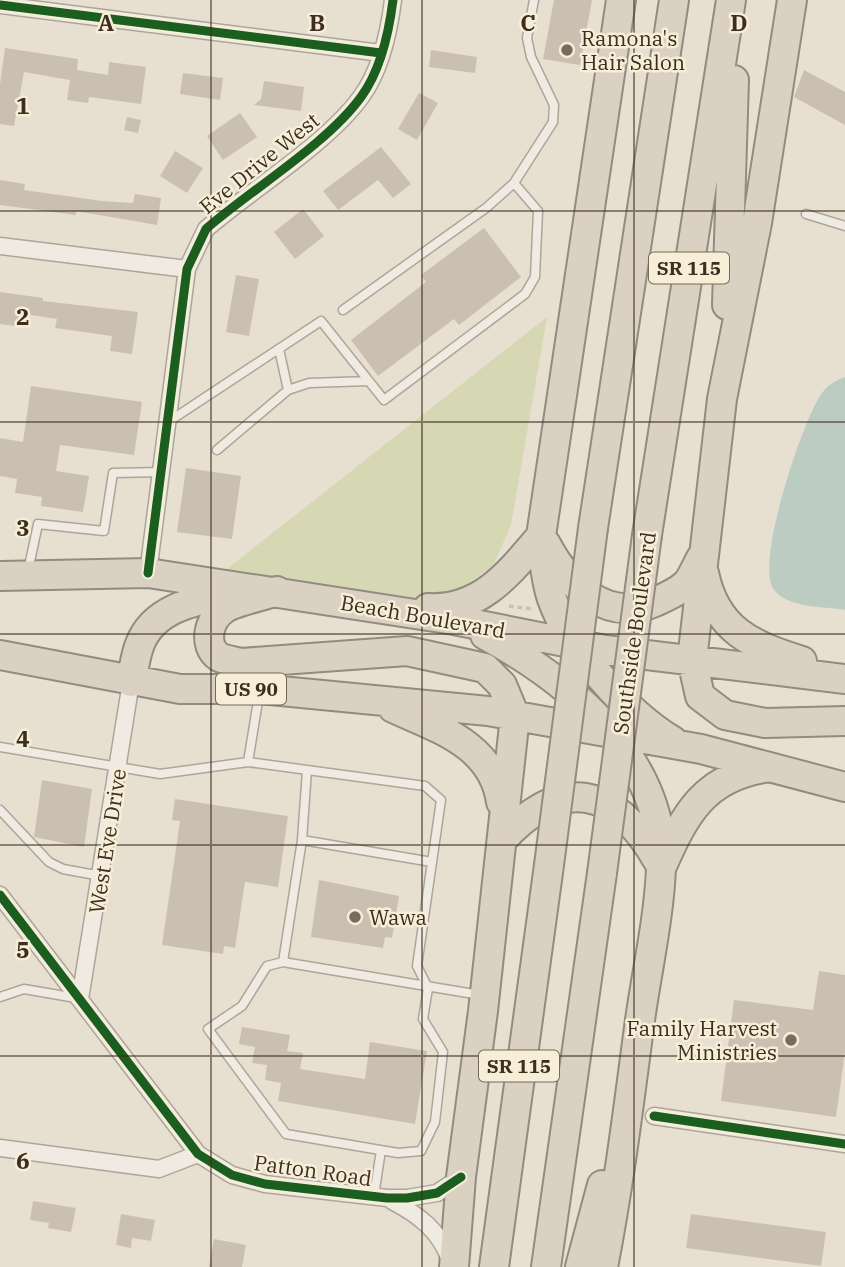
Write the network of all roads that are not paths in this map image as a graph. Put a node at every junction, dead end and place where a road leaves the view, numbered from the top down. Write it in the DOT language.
graph roads {
  1 [pos="393,0"];
  2 [pos="534,0"];
  3 [pos="621,0"];
  4 [pos="674,0"];
  5 [pos="731,0"];
  6 [pos="738,0"];
  7 [pos="792,0"];
  8 [pos="0,5"];
  9 [pos="381,53"];
  10 [pos="514,183"];
  11 [pos="806,214"];
  12 [pos="845,226"];
  13 [pos="0,246"];
  14 [pos="187,269"];
  15 [pos="343,310"];
  16 [pos="279,349"];
  17 [pos="369,381"];
  18 [pos="288,390"];
  19 [pos="722,399"];
  20 [pos="168,422"];
  21 [pos="217,450"];
  22 [pos="161,472"];
  23 [pos="541,536"];
  24 [pos="702,557"];
  25 [pos="148,573"];
  26 [pos="14,576"];
  27 [pos="267,590"];
  28 [pos="355,603"];
  29 [pos="454,620"];
  30 [pos="576,645"];
  31 [pos="0,655"];
  32 [pos="691,660"];
  33 [pos="845,677"];
  34 [pos="131,682"];
  35 [pos="260,689"];
  36 [pos="372,698"];
  37 [pos="515,716"];
  38 [pos="845,721"];
  39 [pos="608,732"];
  40 [pos="679,745"];
  41 [pos="0,747"];
  42 [pos="247,762"];
  43 [pos="767,767"];
  44 [pos="119,769"];
  45 [pos="307,770"];
  46 [pos="845,776"];
  47 [pos="809,778"];
  48 [pos="845,787"];
  49 [pos="0,810"];
  50 [pos="302,840"];
  51 [pos="502,840"];
  52 [pos="432,862"];
  53 [pos="662,866"];
  54 [pos="101,876"];
  55 [pos="0,895"];
  56 [pos="283,961"];
  57 [pos="428,988"];
  58 [pos="0,997"];
  59 [pos="80,999"];
  60 [pos="484,1003"];
  61 [pos="636,1053"];
  62 [pos="654,1116"];
  63 [pos="845,1144"];
  64 [pos="0,1148"];
  65 [pos="381,1150"];
  66 [pos="198,1154"];
  67 [pos="461,1177"];
  68 [pos="380,1197"];
  69 [pos="453,1267"];
  70 [pos="473,1267"];
  71 [pos="494,1267"];
  72 [pos="547,1267"];
  73 [pos="580,1267"];
  74 [pos="603,1267"];
  1 -- 9 [label="street, Eve Drive West"];
  2 -- 10 [label="lane"];
  3 -- 23 [label="highway"];
  4 -- 71 [label="highway, SR 115, bridge"];
  5 -- 72 [label="highway, Southside Boulevard / SR 115, bridge"];
  6 -- 19 [label="highway"];
  7 -- 19 [label="highway"];
  8 -- 9 [label="street"];
  9 -- 14 [label="street, Eve Drive West"];
  10 -- 15 [label="lane"];
  10 -- 17 [label="lane"];
  11 -- 12 [label="lane"];
  13 -- 14 [label="street"];
  14 -- 20 [label="street, Eve Drive West"];
  16 -- 17 [label="lane"];
  16 -- 18 [label="lane"];
  16 -- 20 [label="lane"];
  17 -- 18 [label="lane"];
  18 -- 21 [label="lane"];
  19 -- 24 [label="highway"];
  20 -- 22 [label="street, Eve Drive West"];
  22 -- 25 [label="street, Eve Drive West"];
  22 -- 26 [label="lane"];
  23 -- 24 [label="highway"];
  23 -- 28 [label="highway"];
  23 -- 30 [label="highway"];
  24 -- 32 [label="highway"];
  24 -- 33 [label="highway"];
  25 -- 26 [label="highway, Beach Boulevard"];
  25 -- 27 [label="highway, Beach Boulevard"];
  27 -- 28 [label="highway, Beach Boulevard"];
  27 -- 34 [label="highway"];
  27 -- 37 [label="highway"];
  28 -- 29 [label="highway, Beach Boulevard"];
  29 -- 30 [label="highway, Beach Boulevard"];
  29 -- 39 [label="highway"];
  30 -- 32 [label="highway, Beach Boulevard"];
  30 -- 40 [label="highway"];
  31 -- 34 [label="highway, US 90"];
  32 -- 33 [label="highway, Beach Boulevard"];
  32 -- 38 [label="highway"];
  34 -- 35 [label="highway, US 90"];
  34 -- 44 [label="street, West Eve Drive"];
  35 -- 36 [label="highway, US 90"];
  35 -- 42 [label="lane"];
  36 -- 37 [label="highway, US 90"];
  36 -- 51 [label="highway"];
  37 -- 39 [label="highway, US 90"];
  37 -- 51 [label="highway"];
  39 -- 40 [label="highway, US 90"];
  39 -- 53 [label="highway"];
  40 -- 43 [label="highway, US 90"];
  41 -- 44 [label="lane"];
  42 -- 44 [label="lane"];
  42 -- 45 [label="lane"];
  43 -- 47 [label="highway, US 90"];
  43 -- 53 [label="highway"];
  44 -- 54 [label="street, West Eve Drive"];
  45 -- 50 [label="lane"];
  45 -- 52 [label="lane"];
  46 -- 47 [label="highway"];
  47 -- 48 [label="highway, US 90"];
  49 -- 54 [label="lane"];
  50 -- 52 [label="lane"];
  50 -- 56 [label="lane"];
  51 -- 53 [label="highway"];
  51 -- 60 [label="highway"];
  52 -- 57 [label="lane"];
  53 -- 61 [label="highway"];
  54 -- 59 [label="street, West Eve Drive"];
  55 -- 59 [label="street"];
  56 -- 57 [label="lane"];
  56 -- 65 [label="lane"];
  57 -- 60 [label="lane"];
  57 -- 65 [label="lane"];
  58 -- 59 [label="lane"];
  59 -- 66 [label="street"];
  60 -- 67 [label="highway"];
  60 -- 70 [label="highway"];
  61 -- 73 [label="highway"];
  61 -- 74 [label="highway"];
  62 -- 63 [label="street"];
  64 -- 66 [label="street"];
  65 -- 68 [label="lane"];
  66 -- 68 [label="street, Patton Road"];
  67 -- 68 [label="street"];
  67 -- 69 [label="highway"];
  68 -- 69 [label="street"];
}
